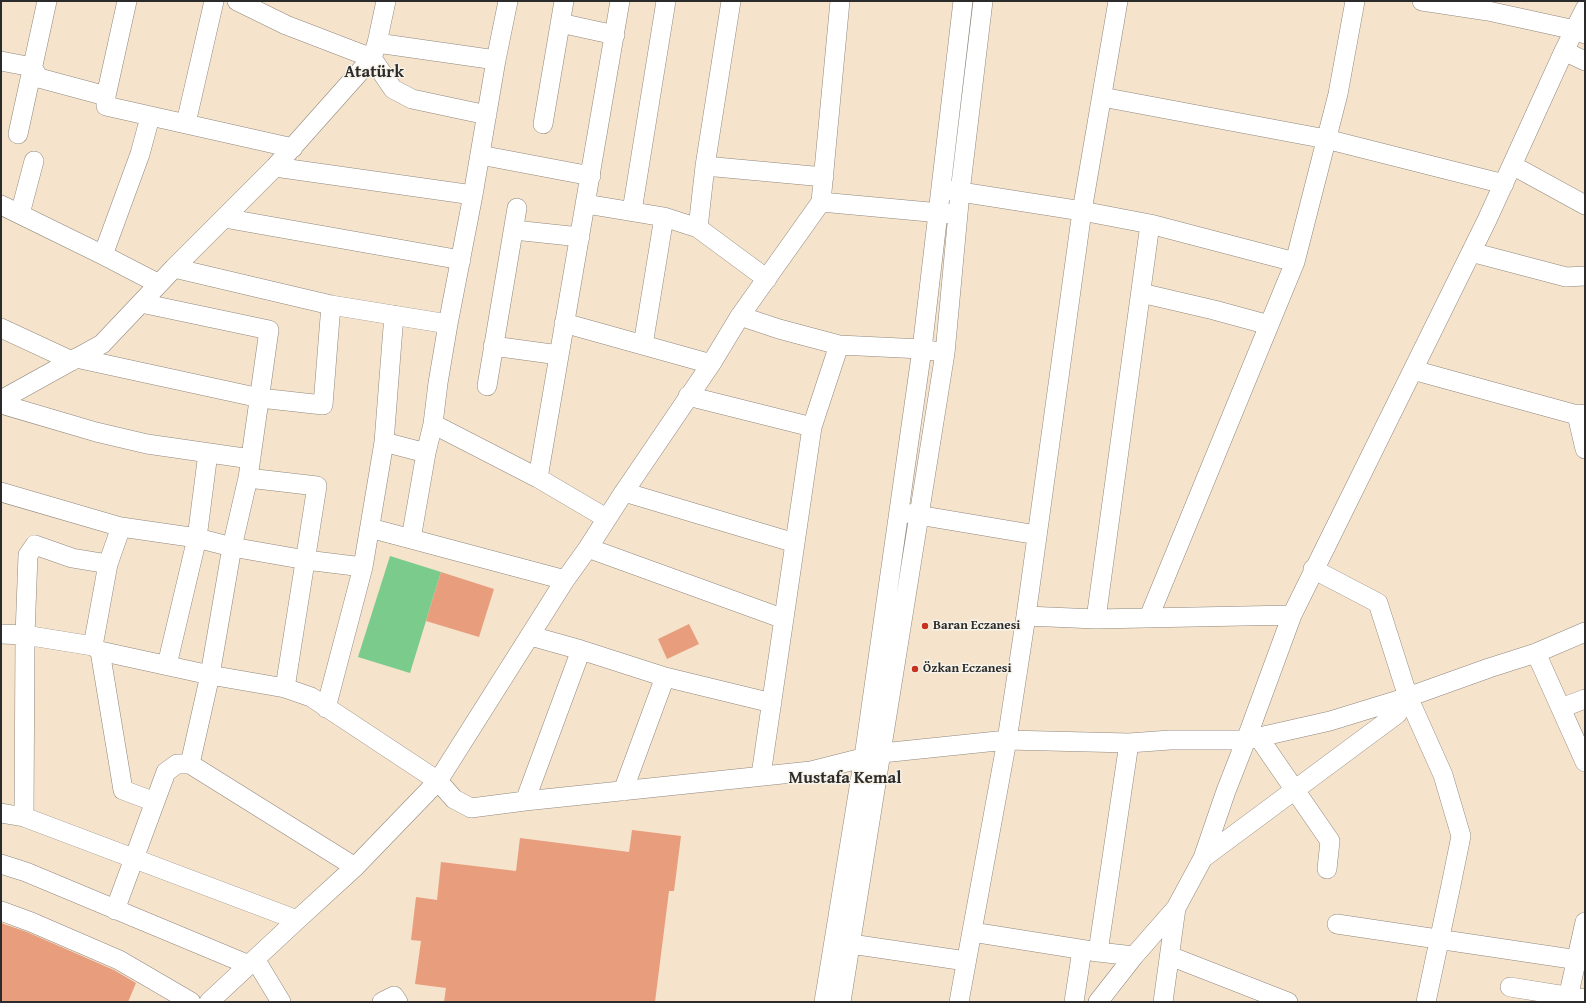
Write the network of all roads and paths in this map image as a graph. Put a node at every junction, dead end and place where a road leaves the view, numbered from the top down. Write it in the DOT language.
graph roads {
  1 [pos="47,1"];
  2 [pos="127,1"];
  3 [pos="214,1"];
  4 [pos="237,1"];
  5 [pos="386,1"];
  6 [pos="508,1"];
  7 [pos="564,1"];
  8 [pos="620,1"];
  9 [pos="666,1"];
  10 [pos="731,1"];
  11 [pos="840,1"];
  12 [pos="963,1"];
  13 [pos="983,1"];
  14 [pos="1118,1"];
  15 [pos="1355,1"];
  16 [pos="1422,1"];
  17 [pos="1489,6"];
  18 [pos="1585,9"];
  19 [pos="560,23"];
  20 [pos="1580,32"];
  21 [pos="615,36"];
  22 [pos="375,50"];
  23 [pos="1564,52"];
  24 [pos="496,60"];
  25 [pos="1,61"];
  26 [pos="1585,61"];
  27 [pos="32,68"];
  28 [pos="106,96"];
  29 [pos="1102,97"];
  30 [pos="488,115"];
  31 [pos="150,117"];
  32 [pos="186,123"];
  33 [pos="543,124"];
  34 [pos="18,134"];
  35 [pos="1326,139"];
  36 [pos="293,148"];
  37 [pos="480,155"];
  38 [pos="34,161"];
  39 [pos="1512,165"];
  40 [pos="705,166"];
  41 [pos="276,167"];
  42 [pos="591,176"];
  43 [pos="824,177"];
  44 [pos="1504,184"];
  45 [pos="941,189"];
  46 [pos="960,192"];
  47 [pos="473,195"];
  48 [pos="821,202"];
  49 [pos="586,204"];
  50 [pos="1,205"];
  51 [pos="1585,205"];
  52 [pos="517,208"];
  53 [pos="1082,211"];
  54 [pos="632,212"];
  55 [pos="938,213"];
  56 [pos="20,214"];
  57 [pos="958,215"];
  58 [pos="664,217"];
  59 [pos="224,218"];
  60 [pos="1150,224"];
  61 [pos="698,228"];
  62 [pos="514,230"];
  63 [pos="580,237"];
  64 [pos="1471,252"];
  65 [pos="104,255"];
  66 [pos="461,260"];
  67 [pos="1295,262"];
  68 [pos="174,268"];
  69 [pos="1585,276"];
  70 [pos="767,279"];
  71 [pos="159,284"];
  72 [pos="1141,293"];
  73 [pos="141,303"];
  74 [pos="331,305"];
  75 [pos="394,315"];
  76 [pos="740,316"];
  77 [pos="564,323"];
  78 [pos="448,324"];
  79 [pos="1269,325"];
  80 [pos="1,328"];
  81 [pos="643,345"];
  82 [pos="839,345"];
  83 [pos="494,346"];
  84 [pos="922,349"];
  85 [pos="945,353"];
  86 [pos="560,355"];
  87 [pos="74,359"];
  88 [pos="711,364"];
  89 [pos="1412,370"];
  90 [pos="487,386"];
  91 [pos="688,396"];
  92 [pos="260,398"];
  93 [pos="1,400"];
  94 [pos="1,404"];
  95 [pos="1581,414"];
  96 [pos="433,424"];
  97 [pos="812,427"];
  98 [pos="384,442"];
  99 [pos="1585,449"];
  100 [pos="208,453"];
  101 [pos="426,453"];
  102 [pos="251,459"];
  103 [pos="248,478"];
  104 [pos="538,478"];
  105 [pos="1,492"];
  106 [pos="624,492"];
  107 [pos="899,512"];
  108 [pos="918,515"];
  109 [pos="606,518"];
  110 [pos="121,527"];
  111 [pos="370,528"];
  112 [pos="1037,535"];
  113 [pos="197,538"];
  114 [pos="411,539"];
  115 [pos="795,543"];
  116 [pos="232,547"];
  117 [pos="588,548"];
  118 [pos="306,560"];
  119 [pos="108,564"];
  120 [pos="363,567"];
  121 [pos="1314,569"];
  122 [pos="565,580"];
  123 [pos="1292,615"];
  124 [pos="1026,616"];
  125 [pos="1149,617"];
  126 [pos="784,619"];
  127 [pos="1096,619"];
  128 [pos="1585,632"];
  129 [pos="1,634"];
  130 [pos="25,635"];
  131 [pos="531,636"];
  132 [pos="96,648"];
  133 [pos="581,650"];
  134 [pos="1536,653"];
  135 [pos="167,665"];
  136 [pos="210,675"];
  137 [pos="665,677"];
  138 [pos="285,688"];
  139 [pos="1408,697"];
  140 [pos="1585,700"];
  141 [pos="772,703"];
  142 [pos="326,708"];
  143 [pos="1561,708"];
  144 [pos="1253,739"];
  145 [pos="1007,740"];
  146 [pos="1129,743"];
  147 [pos="873,755"];
  148 [pos="1585,762"];
  149 [pos="190,764"];
  150 [pos="761,775"];
  151 [pos="438,781"];
  152 [pos="1295,790"];
  153 [pos="623,791"];
  154 [pos="525,800"];
  155 [pos="155,802"];
  156 [pos="1,813"];
  157 [pos="24,817"];
  158 [pos="134,858"];
  159 [pos="1203,858"];
  160 [pos="1,864"];
  161 [pos="355,867"];
  162 [pos="1327,869"];
  163 [pos="1176,908"];
  164 [pos="115,910"];
  165 [pos="1,911"];
  166 [pos="297,920"];
  167 [pos="1585,922"];
  168 [pos="1337,924"];
  169 [pos="972,932"];
  170 [pos="1439,940"];
  171 [pos="851,944"];
  172 [pos="1090,951"];
  173 [pos="1134,956"];
  174 [pos="1170,956"];
  175 [pos="1580,960"];
  176 [pos="966,961"];
  177 [pos="252,962"];
  178 [pos="1510,987"];
  179 [pos="1574,999"];
  180 [pos="191,1002"];
  181 [pos="210,1002"];
  182 [pos="281,1002"];
  183 [pos="382,1002"];
  184 [pos="398,1002"];
  185 [pos="824,1002"];
  186 [pos="841,1002"];
  187 [pos="959,1002"];
  188 [pos="1074,1002"];
  189 [pos="1098,1002"];
  190 [pos="1163,1002"];
  191 [pos="1288,1002"];
  192 [pos="1426,1002"];
  1 -- 27 [label="street"];
  2 -- 28 [label="street"];
  3 -- 32 [label="street"];
  4 -- 22 [label="street"];
  5 -- 22 [label="street"];
  6 -- 24 [label="street"];
  7 -- 19 [label="street"];
  8 -- 21 [label="street"];
  9 -- 54 [label="street"];
  10 -- 40 [label="street"];
  11 -- 43 [label="street"];
  12 -- 45 [label="street"];
  13 -- 46 [label="street"];
  14 -- 29 [label="street"];
  15 -- 35 [label="street"];
  16 -- 17 [label="street"];
  17 -- 20 [label="street"];
  18 -- 20 [label="street"];
  19 -- 21 [label="street"];
  19 -- 33 [label="street"];
  20 -- 23 [label="street"];
  21 -- 42 [label="street"];
  22 -- 24 [label="street"];
  22 -- 30 [label="street"];
  22 -- 36 [label="street"];
  23 -- 26 [label="street"];
  23 -- 39 [label="street"];
  24 -- 30 [label="street"];
  25 -- 27 [label="street"];
  27 -- 28 [label="street"];
  27 -- 34 [label="street"];
  28 -- 31 [label="street"];
  29 -- 35 [label="street"];
  29 -- 53 [label="street"];
  30 -- 37 [label="street"];
  31 -- 32 [label="street"];
  31 -- 65 [label="street"];
  32 -- 36 [label="street"];
  35 -- 44 [label="street"];
  35 -- 67 [label="street"];
  36 -- 41 [label="street"];
  37 -- 42 [label="street"];
  37 -- 47 [label="street"];
  38 -- 56 [label="street"];
  39 -- 44 [label="street"];
  39 -- 51 [label="street"];
  40 -- 43 [label="street"];
  40 -- 61 [label="street"];
  41 -- 47 [label="street"];
  41 -- 59 [label="street"];
  42 -- 49 [label="street"];
  43 -- 48 [label="street"];
  44 -- 64 [label="street"];
  45 -- 46 [label="street"];
  45 -- 55 [label="street"];
  46 -- 53 [label="street"];
  46 -- 57 [label="street"];
  47 -- 66 [label="street"];
  48 -- 55 [label="street"];
  48 -- 70 [label="street"];
  49 -- 54 [label="street"];
  49 -- 63 [label="street"];
  50 -- 56 [label="street"];
  52 -- 62 [label="street"];
  53 -- 60 [label="street"];
  53 -- 112 [label="street"];
  54 -- 58 [label="street"];
  55 -- 57 [label="street"];
  55 -- 84 [label="street"];
  56 -- 65 [label="street"];
  57 -- 85 [label="street"];
  58 -- 61 [label="street"];
  58 -- 81 [label="street"];
  59 -- 66 [label="street"];
  59 -- 68 [label="street"];
  60 -- 67 [label="street"];
  60 -- 72 [label="street"];
  61 -- 70 [label="street"];
  62 -- 63 [label="street"];
  62 -- 83 [label="street"];
  63 -- 77 [label="street"];
  64 -- 69 [label="street"];
  64 -- 89 [label="street"];
  65 -- 71 [label="street"];
  66 -- 78 [label="street"];
  67 -- 79 [label="street"];
  68 -- 71 [label="street"];
  68 -- 74 [label="street"];
  70 -- 76 [label="street"];
  71 -- 73 [label="street"];
  72 -- 79 [label="street"];
  72 -- 127 [label="street"];
  73 -- 87 [label="street"];
  73 -- 92 [label="street"];
  74 -- 75 [label="street"];
  74 -- 92 [label="street"];
  75 -- 78 [label="street"];
  75 -- 98 [label="street"];
  76 -- 82 [label="street"];
  76 -- 88 [label="street"];
  77 -- 81 [label="street"];
  77 -- 86 [label="street"];
  78 -- 96 [label="street"];
  79 -- 125 [label="street"];
  80 -- 87 [label="street"];
  81 -- 88 [label="street"];
  82 -- 84 [label="street"];
  82 -- 97 [label="street"];
  83 -- 86 [label="street"];
  83 -- 90 [label="street"];
  84 -- 85 [label="street"];
  84 -- 107 [label="street"];
  85 -- 108 [label="street"];
  86 -- 104 [label="street"];
  87 -- 92 [label="street"];
  87 -- 93 [label="street"];
  88 -- 91 [label="street"];
  89 -- 95 [label="street"];
  89 -- 121 [label="street"];
  91 -- 97 [label="street"];
  91 -- 106 [label="street"];
  92 -- 102 [label="street"];
  94 -- 100 [label="street"];
  95 -- 99 [label="street"];
  96 -- 101 [label="street"];
  96 -- 104 [label="street"];
  97 -- 115 [label="street"];
  98 -- 101 [label="street"];
  98 -- 111 [label="street"];
  100 -- 102 [label="street"];
  100 -- 113 [label="street"];
  101 -- 114 [label="street"];
  102 -- 103 [label="street"];
  103 -- 116 [label="street"];
  103 -- 118 [label="street"];
  104 -- 109 [label="street"];
  105 -- 110 [label="street"];
  106 -- 109 [label="street"];
  106 -- 115 [label="street"];
  107 -- 108 [label="street"];
  107 -- 147 [label="street"];
  108 -- 112 [label="street"];
  108 -- 147 [label="street"];
  109 -- 117 [label="street"];
  110 -- 113 [label="street"];
  110 -- 119 [label="street"];
  111 -- 114 [label="street"];
  111 -- 120 [label="street"];
  112 -- 124 [label="street"];
  113 -- 116 [label="street"];
  113 -- 135 [label="street"];
  114 -- 122 [label="street"];
  115 -- 126 [label="street"];
  116 -- 118 [label="street"];
  116 -- 136 [label="street"];
  117 -- 122 [label="street"];
  117 -- 126 [label="street"];
  118 -- 120 [label="street"];
  118 -- 138 [label="street"];
  119 -- 130 [label="street"];
  119 -- 132 [label="street"];
  120 -- 142 [label="street"];
  121 -- 123 [label="street"];
  121 -- 139 [label="street"];
  122 -- 131 [label="street"];
  123 -- 125 [label="street"];
  123 -- 144 [label="street"];
  124 -- 127 [label="street"];
  124 -- 145 [label="street"];
  125 -- 127 [label="street"];
  126 -- 141 [label="street"];
  128 -- 134 [label="street"];
  129 -- 130 [label="street"];
  130 -- 132 [label="street"];
  130 -- 157 [label="street"];
  131 -- 133 [label="street"];
  131 -- 151 [label="street"];
  132 -- 135 [label="street"];
  132 -- 155 [label="street"];
  133 -- 137 [label="street"];
  133 -- 154 [label="street"];
  134 -- 139 [label="street"];
  134 -- 143 [label="street"];
  135 -- 136 [label="street"];
  136 -- 138 [label="street"];
  136 -- 149 [label="street"];
  137 -- 141 [label="street"];
  137 -- 153 [label="street"];
  138 -- 142 [label="street"];
  139 -- 144 [label="street"];
  139 -- 152 [label="street"];
  139 -- 170 [label="street"];
  140 -- 143 [label="street"];
  141 -- 150 [label="street"];
  142 -- 151 [label="street"];
  143 -- 148 [label="street"];
  144 -- 146 [label="street"];
  144 -- 152 [label="street"];
  144 -- 159 [label="street"];
  145 -- 146 [label="street"];
  145 -- 147 [label="street"];
  145 -- 169 [label="street"];
  146 -- 172 [label="street"];
  147 -- 150 [label="street"];
  147 -- 171 [label="street"];
  147 -- 185 [label="street"];
  149 -- 155 [label="street"];
  149 -- 161 [label="street"];
  150 -- 153 [label="street"];
  151 -- 154 [label="street"];
  151 -- 161 [label="street"];
  152 -- 159 [label="street"];
  152 -- 162 [label="street"];
  153 -- 154 [label="street"];
  155 -- 158 [label="street"];
  156 -- 157 [label="street"];
  157 -- 158 [label="street"];
  158 -- 164 [label="street"];
  158 -- 166 [label="street"];
  159 -- 163 [label="street"];
  160 -- 164 [label="street"];
  161 -- 166 [label="street"];
  163 -- 173 [label="street"];
  163 -- 174 [label="street"];
  164 -- 177 [label="street"];
  165 -- 180 [label="street"];
  166 -- 177 [label="street"];
  167 -- 175 [label="street"];
  168 -- 170 [label="street"];
  169 -- 172 [label="street"];
  169 -- 176 [label="street"];
  170 -- 175 [label="street"];
  170 -- 192 [label="street"];
  171 -- 176 [label="street"];
  171 -- 186 [label="street"];
  172 -- 173 [label="street"];
  172 -- 188 [label="street"];
  173 -- 189 [label="street"];
  174 -- 190 [label="street"];
  174 -- 191 [label="street"];
  175 -- 179 [label="street"];
  176 -- 187 [label="street"];
  177 -- 181 [label="street"];
  177 -- 182 [label="street"];
  178 -- 179 [label="street"];
  183 -- 184 [label="street"];
}
